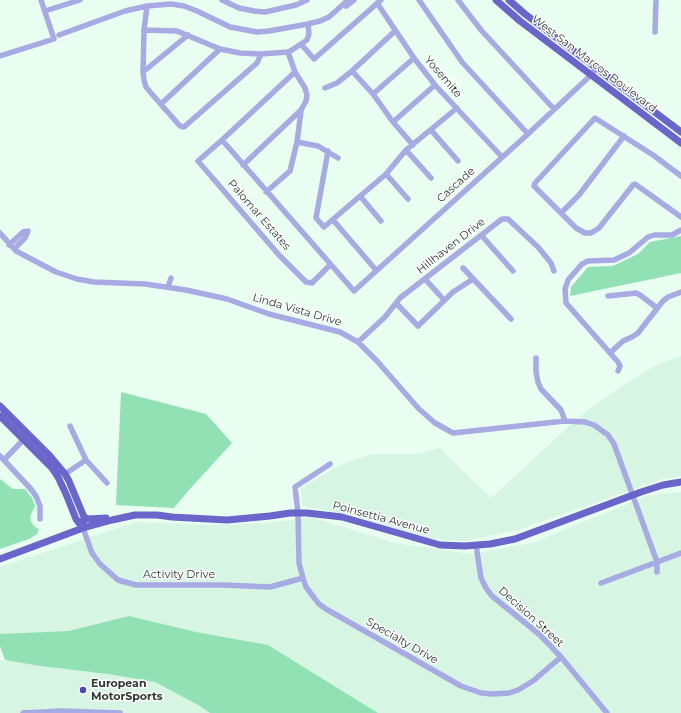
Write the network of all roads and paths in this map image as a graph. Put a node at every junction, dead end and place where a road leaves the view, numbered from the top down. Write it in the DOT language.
graph roads {
  1 [pos="41,0"];
  2 [pos="80,0"];
  3 [pos="222,0"];
  4 [pos="308,0"];
  5 [pos="348,0"];
  6 [pos="354,0"];
  7 [pos="419,0"];
  8 [pos="458,0"];
  9 [pos="496,0"];
  10 [pos="509,0"];
  11 [pos="656,0"];
  12 [pos="296,2"];
  13 [pos="379,2"];
  14 [pos="146,6"];
  15 [pos="45,11"];
  16 [pos="308,24"];
  17 [pos="144,30"];
  18 [pos="395,31"];
  19 [pos="655,32"];
  20 [pos="188,35"];
  21 [pos="57,37"];
  22 [pos="301,44"];
  23 [pos="220,49"];
  24 [pos="288,52"];
  25 [pos="261,54"];
  26 [pos="0,56"];
  27 [pos="414,58"];
  28 [pos="596,68"];
  29 [pos="352,71"];
  30 [pos="143,72"];
  31 [pos="295,72"];
  32 [pos="591,75"];
  33 [pos="435,85"];
  34 [pos="325,88"];
  35 [pos="374,94"];
  36 [pos="161,104"];
  37 [pos="457,108"];
  38 [pos="554,109"];
  39 [pos="301,110"];
  40 [pos="393,122"];
  41 [pos="431,130"];
  42 [pos="681,132"];
  43 [pos="528,134"];
  44 [pos="624,136"];
  45 [pos="222,140"];
  46 [pos="297,142"];
  47 [pos="681,143"];
  48 [pos="413,146"];
  49 [pos="406,150"];
  50 [pos="328,152"];
  51 [pos="502,157"];
  52 [pos="338,158"];
  53 [pos="458,161"];
  54 [pos="244,165"];
  55 [pos="386,174"];
  56 [pos="681,176"];
  57 [pos="431,178"];
  58 [pos="266,192"];
  59 [pos="360,196"];
  60 [pos="408,200"];
  61 [pos="561,213"];
  62 [pos="681,217"];
  63 [pos="332,220"];
  64 [pos="381,221"];
  65 [pos="681,230"];
  66 [pos="0,233"];
  67 [pos="481,235"];
  68 [pos="330,265"];
  69 [pos="463,268"];
  70 [pos="376,270"];
  71 [pos="512,271"];
  72 [pos="554,271"];
  73 [pos="171,278"];
  74 [pos="425,279"];
  75 [pos="473,279"];
  76 [pos="168,287"];
  77 [pos="681,292"];
  78 [pos="608,296"];
  79 [pos="444,300"];
  80 [pos="396,303"];
  81 [pos="657,308"];
  82 [pos="511,319"];
  83 [pos="358,342"];
  84 [pos="610,352"];
  85 [pos="536,358"];
  86 [pos="618,371"];
  87 [pos="0,406"];
  88 [pos="0,416"];
  89 [pos="565,421"];
  90 [pos="70,426"];
  91 [pos="26,437"];
  92 [pos="2,458"];
  93 [pos="86,460"];
  94 [pos="330,464"];
  95 [pos="65,474"];
  96 [pos="681,482"];
  97 [pos="107,483"];
  98 [pos="633,495"];
  99 [pos="298,513"];
  100 [pos="84,516"];
  101 [pos="40,519"];
  102 [pos="112,520"];
  103 [pos="83,528"];
  104 [pos="476,545"];
  105 [pos="681,553"];
  106 [pos="0,559"];
  107 [pos="656,562"];
  108 [pos="657,572"];
  109 [pos="302,578"];
  110 [pos="601,583"];
  111 [pos="561,657"];
  112 [pos="43,712"];
  113 [pos="23,713"];
  114 [pos="120,713"];
  115 [pos="607,713"];
  1 -- 15 [label="street"];
  2 -- 15 [label="street"];
  3 -- 12 [label="street"];
  4 -- 12 [label="street"];
  5 -- 16 [label="street"];
  6 -- 16 [label="street"];
  7 -- 43 [label="street"];
  8 -- 38 [label="street"];
  9 -- 32 [label="main road, West San Marcos Boulevard"];
  10 -- 28 [label="main road, West San Marcos Boulevard"];
  11 -- 19 [label="street"];
  13 -- 18 [label="street, Yosemite"];
  13 -- 22 [label="street"];
  14 -- 16 [label="street"];
  14 -- 17 [label="street"];
  14 -- 21 [label="street"];
  15 -- 21 [label="street"];
  16 -- 22 [label="street"];
  17 -- 20 [label="street"];
  17 -- 30 [label="street"];
  18 -- 27 [label="street, Yosemite"];
  18 -- 29 [label="street"];
  20 -- 23 [label="street"];
  20 -- 30 [label="street"];
  21 -- 26 [label="street"];
  22 -- 24 [label="street"];
  23 -- 25 [label="street"];
  23 -- 36 [label="street"];
  24 -- 25 [label="street"];
  24 -- 31 [label="street"];
  25 -- 36 [label="street"];
  27 -- 33 [label="street, Yosemite"];
  27 -- 35 [label="street"];
  28 -- 32 [label="street, Cascade"];
  28 -- 42 [label="main road, West San Marcos Boulevard"];
  29 -- 34 [label="street"];
  29 -- 35 [label="street"];
  30 -- 36 [label="street"];
  31 -- 39 [label="street"];
  31 -- 45 [label="street"];
  32 -- 38 [label="street, Cascade"];
  32 -- 47 [label="main road, West San Marcos Boulevard"];
  33 -- 37 [label="street, Yosemite"];
  33 -- 40 [label="street"];
  35 -- 40 [label="street"];
  37 -- 41 [label="street"];
  37 -- 51 [label="street, Yosemite"];
  38 -- 43 [label="street, Cascade"];
  39 -- 46 [label="street"];
  39 -- 54 [label="street"];
  40 -- 48 [label="street"];
  41 -- 48 [label="street"];
  41 -- 53 [label="street"];
  43 -- 51 [label="street, Cascade"];
  44 -- 56 [label="street"];
  44 -- 61 [label="street"];
  44 -- 61 [label="street"];
  45 -- 54 [label="street"];
  45 -- 68 [label="street, Palomar Estates"];
  46 -- 50 [label="street"];
  46 -- 58 [label="street"];
  48 -- 49 [label="street"];
  49 -- 55 [label="street"];
  49 -- 57 [label="street"];
  50 -- 52 [label="street"];
  50 -- 63 [label="street"];
  51 -- 70 [label="street, Cascade"];
  54 -- 58 [label="street"];
  55 -- 59 [label="street"];
  55 -- 60 [label="street"];
  58 -- 68 [label="street"];
  59 -- 63 [label="street"];
  59 -- 64 [label="street"];
  61 -- 62 [label="street"];
  63 -- 70 [label="street"];
  65 -- 84 [label="street"];
  66 -- 76 [label="street, Linda Vista Drive"];
  67 -- 71 [label="street"];
  67 -- 72 [label="street, Hillhaven Drive"];
  67 -- 74 [label="street, Hillhaven Drive"];
  68 -- 70 [label="street, Cascade"];
  69 -- 75 [label="street"];
  73 -- 76 [label="street"];
  74 -- 79 [label="street"];
  74 -- 80 [label="street, Hillhaven Drive"];
  75 -- 79 [label="street"];
  75 -- 82 [label="street"];
  76 -- 83 [label="street, Linda Vista Drive"];
  77 -- 81 [label="street"];
  78 -- 81 [label="street"];
  79 -- 80 [label="street"];
  80 -- 83 [label="street, Hillhaven Drive"];
  81 -- 84 [label="street"];
  83 -- 89 [label="street, Linda Vista Drive"];
  84 -- 86 [label="street"];
  85 -- 89 [label="street"];
  87 -- 91 [label="main road"];
  88 -- 91 [label="main road"];
  89 -- 98 [label="street, Linda Vista Drive"];
  90 -- 93 [label="street"];
  91 -- 92 [label="street"];
  91 -- 95 [label="main road"];
  91 -- 103 [label="main road"];
  92 -- 101 [label="street"];
  93 -- 95 [label="street"];
  93 -- 97 [label="street"];
  94 -- 99 [label="street, Specialty Drive"];
  95 -- 100 [label="main road"];
  96 -- 98 [label="main road, Poinsettia Avenue"];
  98 -- 104 [label="main road, Poinsettia Avenue"];
  98 -- 107 [label="street, Linda Vista Drive"];
  99 -- 102 [label="main road, Poinsettia Avenue"];
  99 -- 104 [label="main road, Poinsettia Avenue"];
  99 -- 109 [label="street, Specialty Drive"];
  100 -- 102 [label="main road"];
  100 -- 103 [label="main road"];
  102 -- 103 [label="main road, Poinsettia Avenue"];
  103 -- 106 [label="main road, Poinsettia Avenue"];
  103 -- 109 [label="street, Activity Drive"];
  104 -- 111 [label="street, Decision Street"];
  105 -- 107 [label="street"];
  107 -- 108 [label="street, Linda Vista Drive"];
  107 -- 110 [label="street"];
  109 -- 111 [label="street, Specialty Drive"];
  111 -- 115 [label="street, Decision Street"];
  112 -- 113 [label="street"];
  112 -- 114 [label="street"];
}
